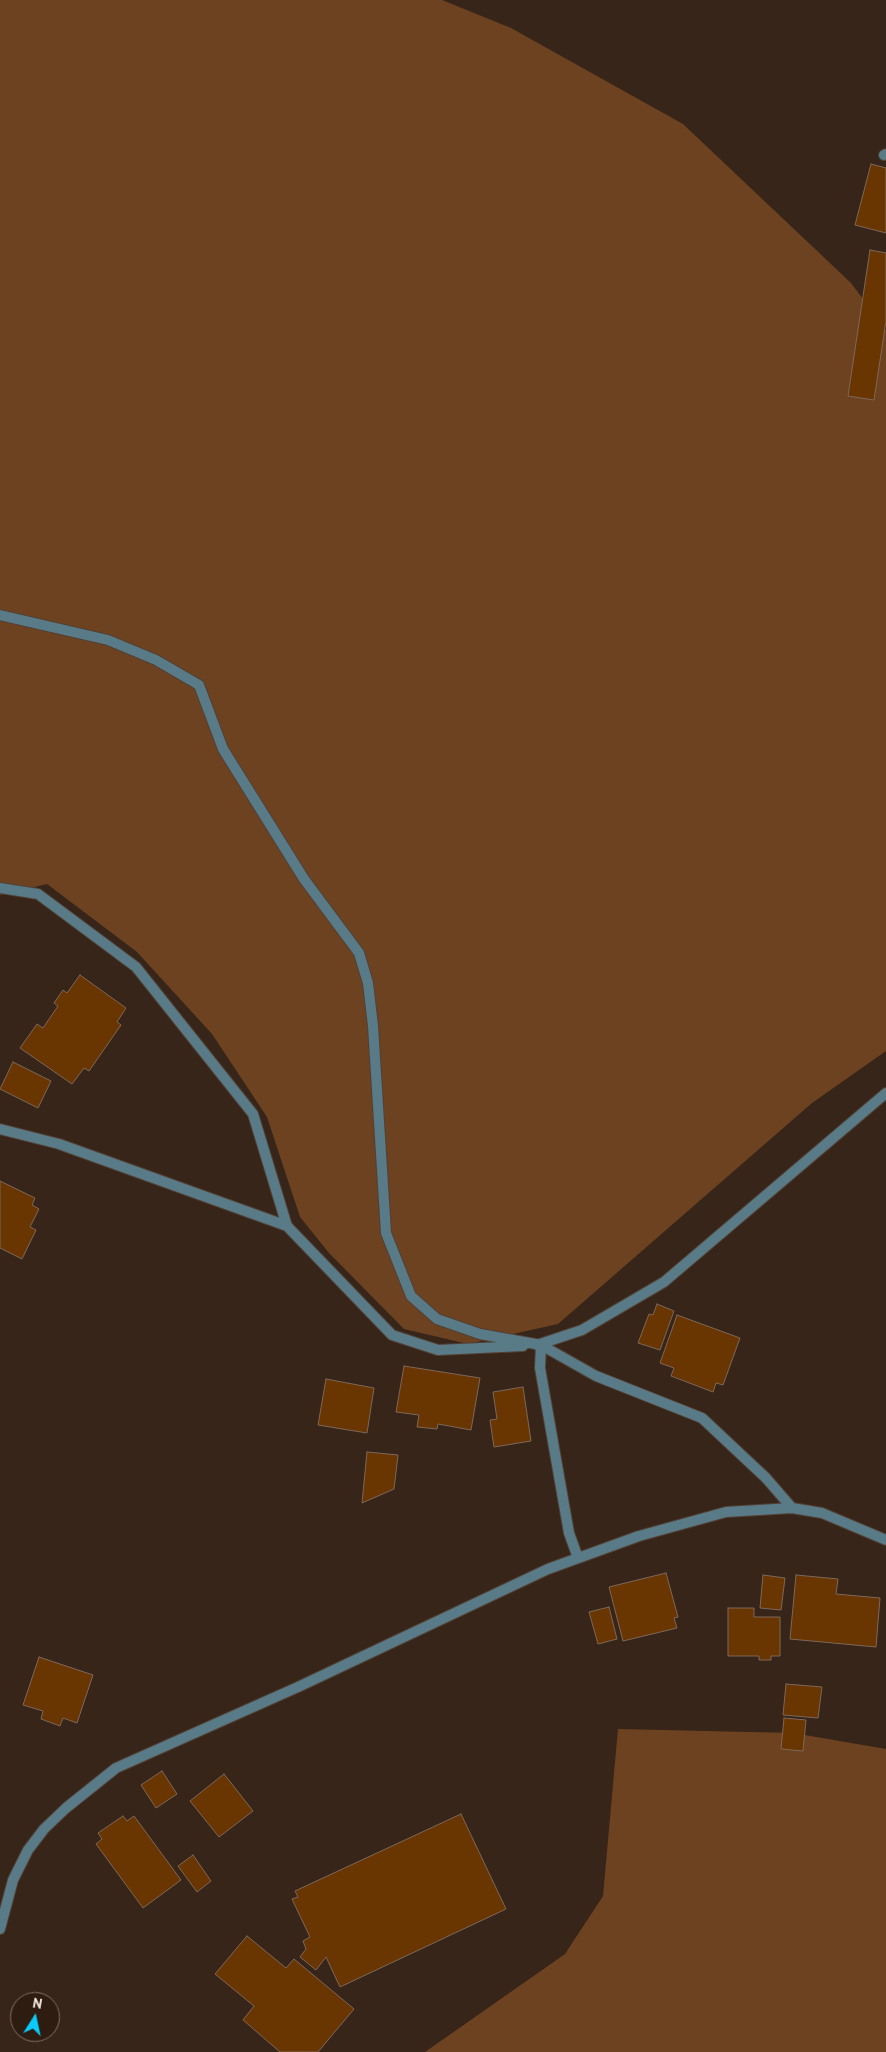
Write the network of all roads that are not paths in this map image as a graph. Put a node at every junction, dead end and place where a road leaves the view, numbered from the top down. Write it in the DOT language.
graph roads {
  1 [pos="0,615"];
  2 [pos="0,888"];
  3 [pos="886,1093"];
  4 [pos="0,1129"];
  5 [pos="288,1226"];
  6 [pos="541,1345"];
  7 [pos="792,1508"];
  8 [pos="886,1540"];
  9 [pos="578,1558"];
  10 [pos="0,1929"];
  1 -- 6 [label="street"];
  2 -- 5 [label="street"];
  3 -- 6 [label="street"];
  4 -- 5 [label="street"];
  5 -- 6 [label="street"];
  6 -- 7 [label="street"];
  6 -- 9 [label="street"];
  7 -- 8 [label="street"];
  7 -- 9 [label="street"];
  9 -- 10 [label="street"];
}
